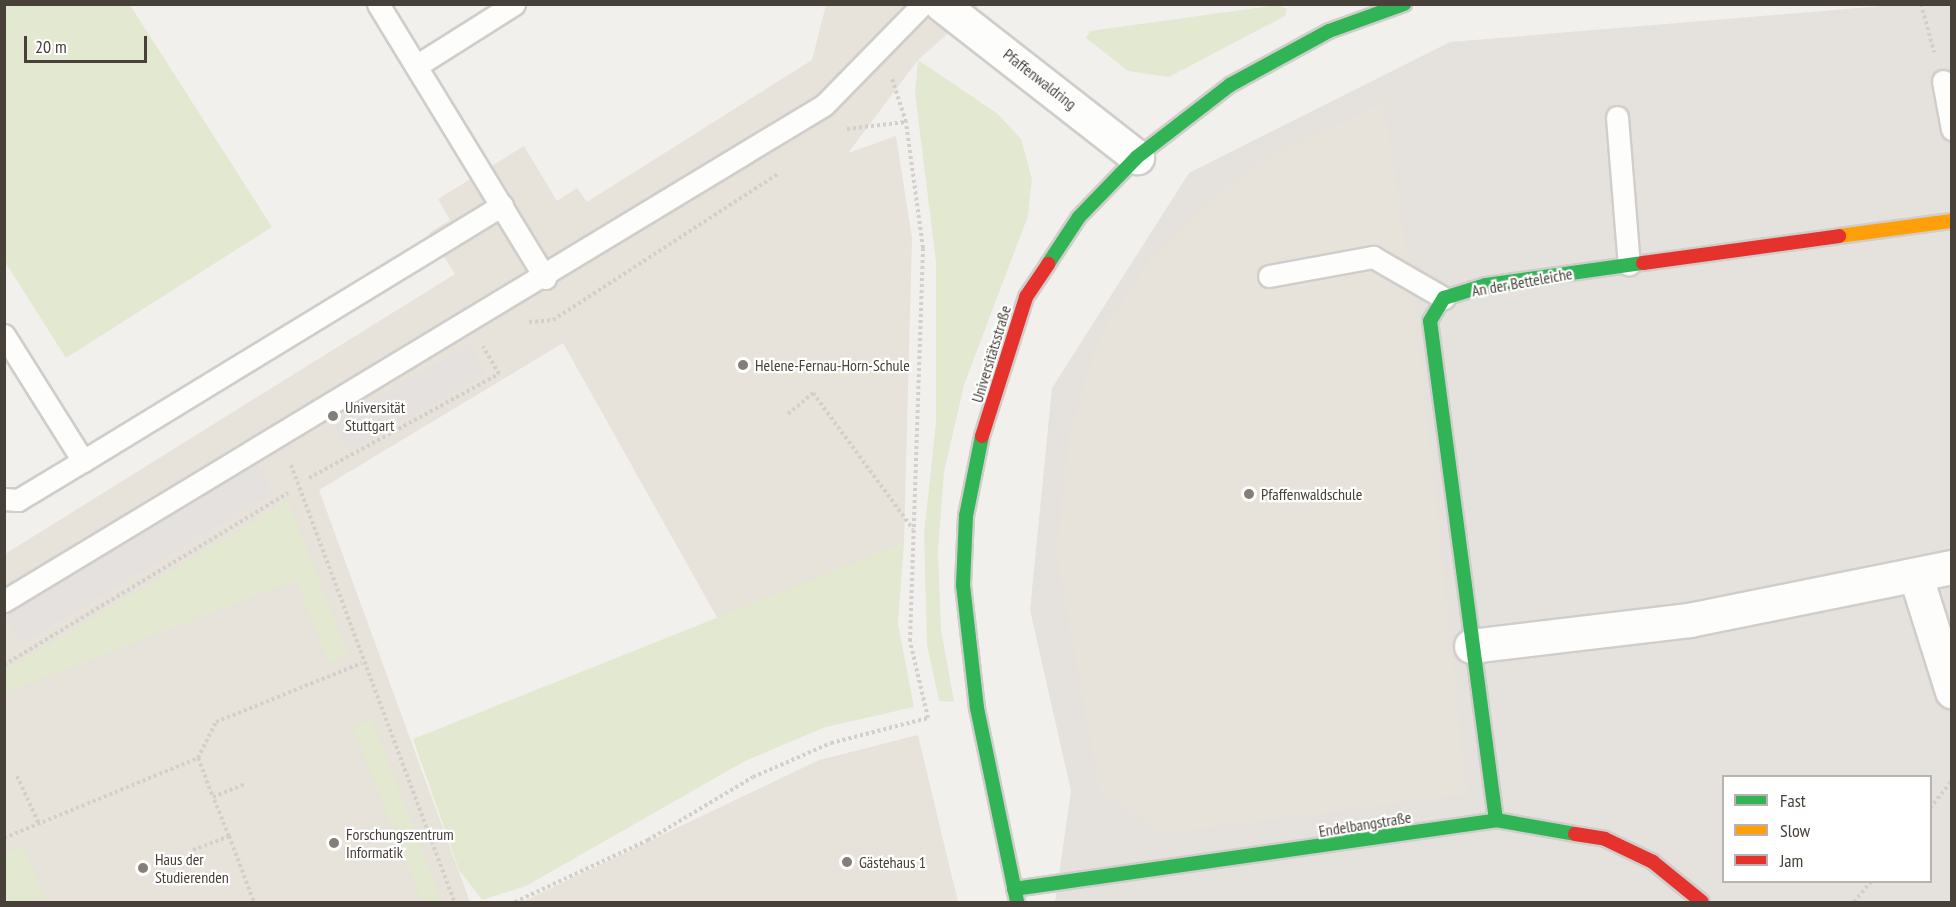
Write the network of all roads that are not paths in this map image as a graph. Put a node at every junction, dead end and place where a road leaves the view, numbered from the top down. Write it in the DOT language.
graph roads {
  1 [pos="378,4"];
  2 [pos="514,4"];
  3 [pos="923,4"];
  4 [pos="941,4"];
  5 [pos="1404,4"];
  6 [pos="416,66"];
  7 [pos="1943,81"];
  8 [pos="1617,117"];
  9 [pos="1952,129"];
  10 [pos="1137,157"];
  11 [pos="502,205"];
  12 [pos="1952,221"];
  13 [pos="1629,265"];
  14 [pos="1269,276"];
  15 [pos="545,278"];
  16 [pos="1444,298"];
  17 [pos="4,335"];
  18 [pos="83,462"];
  19 [pos="4,499"];
  20 [pos="1952,567"];
  21 [pos="1916,577"];
  22 [pos="4,601"];
  23 [pos="1471,646"];
  24 [pos="1952,691"];
  25 [pos="1496,820"];
  26 [pos="1016,896"];
  27 [pos="1702,903"];
  1 -- 6 [label="lane"];
  2 -- 6 [label="lane"];
  3 -- 15 [label="lane"];
  4 -- 10 [label="street, Pfaffenwaldring"];
  5 -- 10 [label="street, Universitätsstraße"];
  6 -- 11 [label="lane"];
  7 -- 9 [label="lane"];
  8 -- 13 [label="lane"];
  10 -- 26 [label="street, Universitätsstraße"];
  11 -- 15 [label="lane"];
  11 -- 18 [label="lane"];
  12 -- 13 [label="street, An der Betteleiche"];
  13 -- 16 [label="street, An der Betteleiche"];
  14 -- 16 [label="lane"];
  15 -- 22 [label="lane"];
  16 -- 23 [label="street"];
  17 -- 18 [label="lane"];
  18 -- 19 [label="lane"];
  20 -- 21 [label="street"];
  21 -- 23 [label="street"];
  21 -- 24 [label="street"];
  23 -- 25 [label="street"];
  25 -- 26 [label="street, Endelbangstraße"];
  25 -- 27 [label="street, Endelbangstraße"];
}
